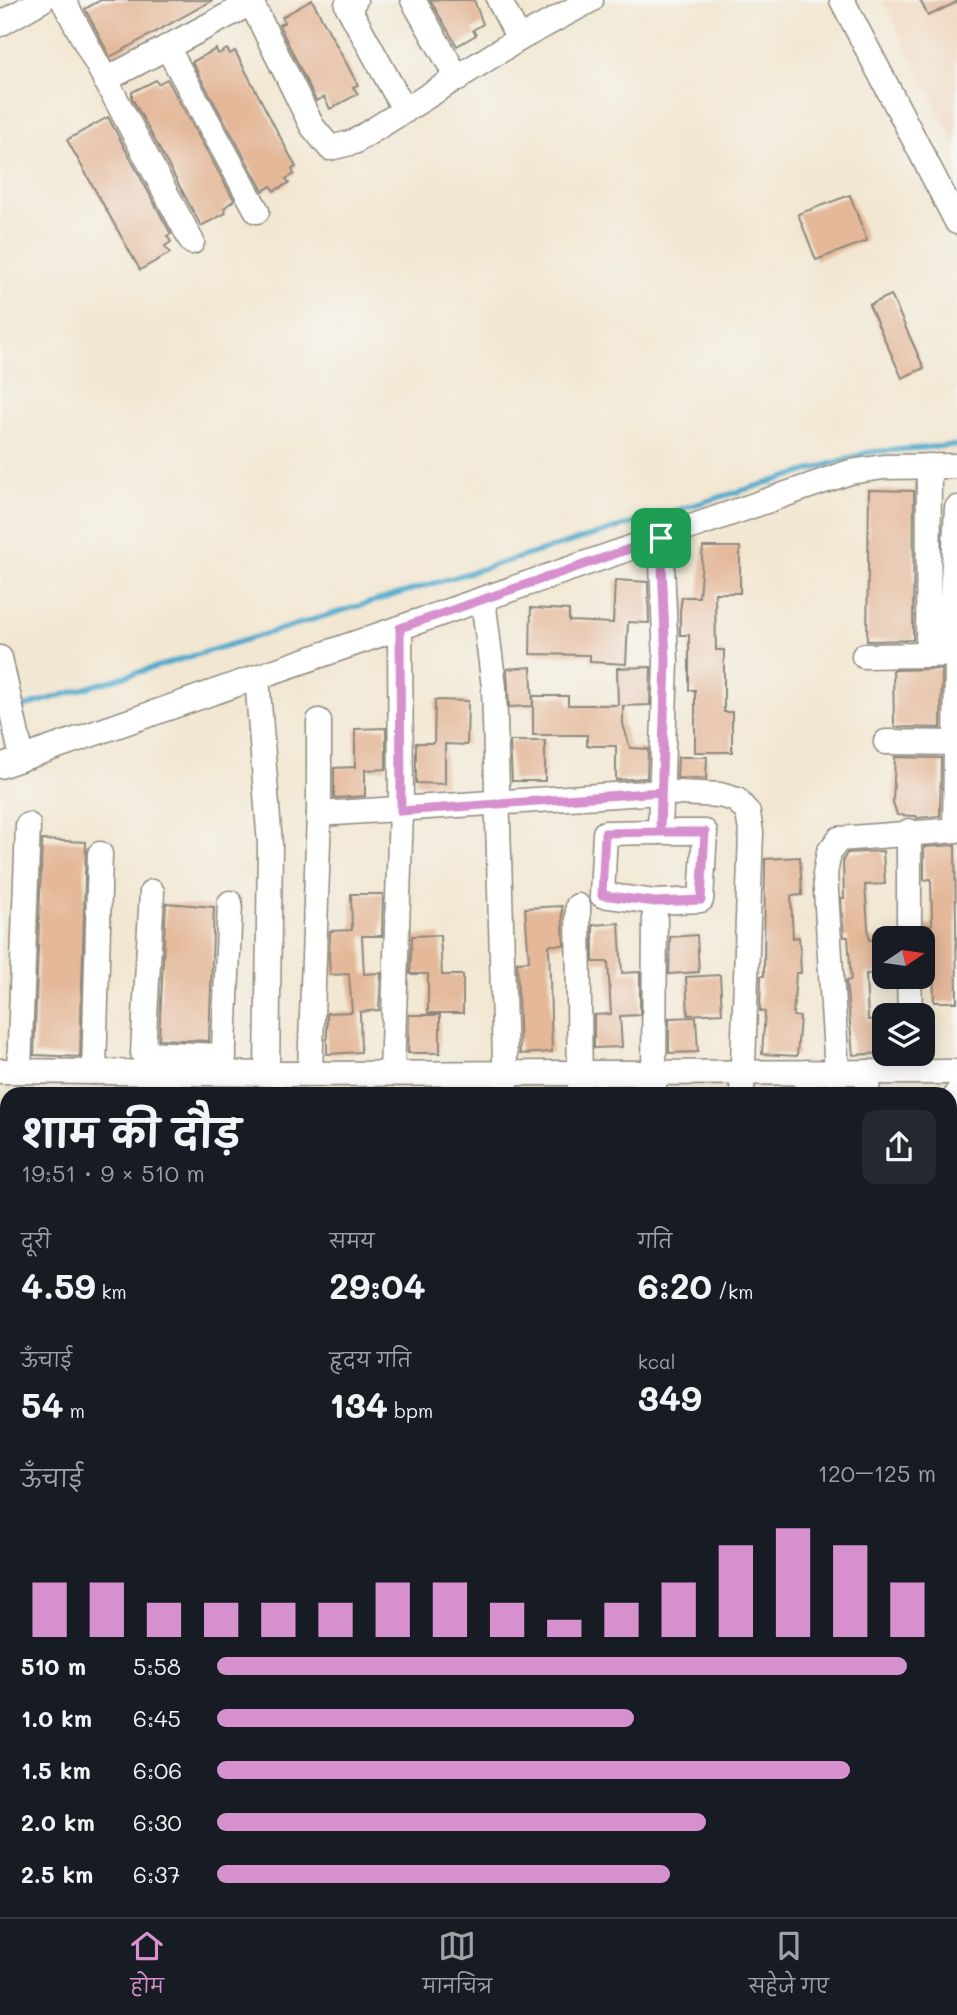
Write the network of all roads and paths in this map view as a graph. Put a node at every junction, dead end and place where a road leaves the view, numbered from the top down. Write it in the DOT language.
graph roads {
  1 [pos="42,0"];
  2 [pos="63,0"];
  3 [pos="355,0"];
  4 [pos="413,0"];
  5 [pos="499,0"];
  6 [pos="842,0"];
  7 [pos="251,1"];
  8 [pos="588,1"];
  9 [pos="0,24"];
  10 [pos="519,39"];
  11 [pos="167,47"];
  12 [pos="458,79"];
  13 [pos="105,80"];
  14 [pos="405,111"];
  15 [pos="257,211"];
  16 [pos="957,222"];
  17 [pos="192,242"];
  18 [pos="929,466"];
  19 [pos="957,466"];
  20 [pos="957,508"];
  21 [pos="661,538"];
  22 [pos="484,599"];
  23 [pos="400,628"];
  24 [pos="864,656"];
  25 [pos="948,656"];
  26 [pos="0,657"];
  27 [pos="257,677"];
  28 [pos="319,721"];
  29 [pos="886,742"];
  30 [pos="957,743"];
  31 [pos="11,762"];
  32 [pos="661,792"];
  33 [pos="498,804"];
  34 [pos="401,811"];
  35 [pos="320,814"];
  36 [pos="28,825"];
  37 [pos="956,830"];
  38 [pos="909,831"];
  39 [pos="660,832"];
  40 [pos="100,855"];
  41 [pos="152,892"];
  42 [pos="655,902"];
  43 [pos="230,903"];
  44 [pos="578,906"];
  45 [pos="909,926"];
  46 [pos="224,1065"];
  47 [pos="904,1066"];
  48 [pos="926,1066"];
  49 [pos="9,1071"];
  50 [pos="94,1072"];
  51 [pos="837,1072"];
  52 [pos="957,1072"];
  53 [pos="310,1073"];
  54 [pos="392,1073"];
  55 [pos="277,1080"];
  56 [pos="418,1083"];
  57 [pos="506,1083"];
  58 [pos="580,1083"];
  59 [pos="654,1083"];
  60 [pos="743,1083"];
  61 [pos="806,1083"];
  62 [pos="867,1083"];
  1 -- 9 [label="street"];
  2 -- 13 [label="street"];
  3 -- 14 [label="street"];
  4 -- 12 [label="street"];
  5 -- 10 [label="street"];
  6 -- 16 [label="street"];
  7 -- 11 [label="street"];
  7 -- 14 [label="street"];
  8 -- 10 [label="street"];
  10 -- 12 [label="street"];
  11 -- 13 [label="street"];
  11 -- 15 [label="street"];
  12 -- 14 [label="street"];
  13 -- 17 [label="street"];
  18 -- 19 [label="street"];
  18 -- 21 [label="street"];
  18 -- 25 [label="street"];
  20 -- 25 [label="street"];
  21 -- 22 [label="street"];
  21 -- 32 [label="street"];
  22 -- 23 [label="street"];
  22 -- 33 [label="street"];
  23 -- 27 [label="street"];
  23 -- 34 [label="street"];
  24 -- 25 [label="street"];
  25 -- 30 [label="street"];
  26 -- 31 [label="street"];
  27 -- 31 [label="street"];
  27 -- 55 [label="street"];
  28 -- 35 [label="street"];
  29 -- 30 [label="street"];
  30 -- 37 [label="street"];
  32 -- 33 [label="street"];
  32 -- 39 [label="street"];
  32 -- 60 [label="street"];
  33 -- 34 [label="street"];
  33 -- 57 [label="street"];
  34 -- 35 [label="street"];
  34 -- 54 [label="street"];
  35 -- 53 [label="street"];
  36 -- 49 [label="street"];
  37 -- 38 [label="street"];
  38 -- 45 [label="street"];
  38 -- 51 [label="street"];
  39 -- 42 [label="street"];
  39 -- 42 [label="street"];
  40 -- 50 [label="street"];
  41 -- 46 [label="street"];
  42 -- 59 [label="street"];
  43 -- 46 [label="street"];
  44 -- 58 [label="street"];
  46 -- 50 [label="street"];
  46 -- 55 [label="street"];
  47 -- 62 [label="street"];
  48 -- 52 [label="street"];
  49 -- 50 [label="street"];
  51 -- 61 [label="street"];
  51 -- 62 [label="street"];
  53 -- 54 [label="street"];
  53 -- 55 [label="street"];
  54 -- 56 [label="street"];
  56 -- 57 [label="street"];
  57 -- 58 [label="street"];
  58 -- 59 [label="street"];
  59 -- 60 [label="street"];
  60 -- 61 [label="street"];
}
